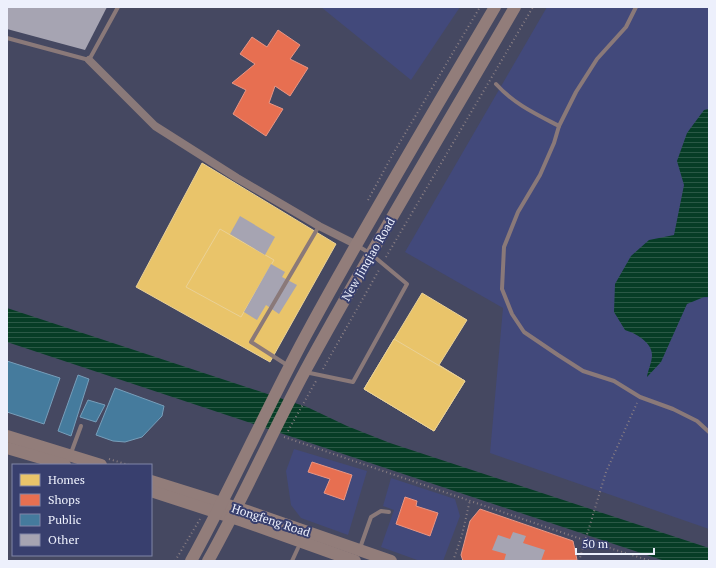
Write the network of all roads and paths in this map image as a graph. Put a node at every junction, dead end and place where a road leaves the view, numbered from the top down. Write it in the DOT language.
graph roads {
  1 [pos="118,7"];
  2 [pos="495,7"];
  3 [pos="515,7"];
  4 [pos="532,7"];
  5 [pos="636,7"];
  6 [pos="7,38"];
  7 [pos="89,60"];
  8 [pos="496,84"];
  9 [pos="559,126"];
  10 [pos="319,226"];
  11 [pos="355,244"];
  12 [pos="371,254"];
  13 [pos="383,263"];
  14 [pos="289,366"];
  15 [pos="305,372"];
  16 [pos="319,376"];
  17 [pos="640,397"];
  18 [pos="81,426"];
  19 [pos="709,432"];
  20 [pos="7,436"];
  21 [pos="7,448"];
  22 [pos="67,460"];
  23 [pos="94,464"];
  24 [pos="152,481"];
  25 [pos="152,491"];
  26 [pos="470,500"];
  27 [pos="219,508"];
  28 [pos="390,512"];
  29 [pos="234,513"];
  30 [pos="584,540"];
  31 [pos="298,548"];
  32 [pos="356,557"];
  33 [pos="191,561"];
  34 [pos="208,561"];
  35 [pos="292,561"];
  36 [pos="391,561"];
  37 [pos="453,561"];
  38 [pos="579,561"];
  39 [pos="651,561"];
  1 -- 7 [label="lane"];
  2 -- 11 [label="street, New Jinqiao Road"];
  3 -- 12 [label="street, New Jinqiao Road"];
  4 -- 13 [label="path"];
  5 -- 9 [label="lane"];
  6 -- 7 [label="lane"];
  7 -- 10 [label="street"];
  8 -- 9 [label="lane"];
  9 -- 17 [label="lane"];
  10 -- 11 [label="street"];
  10 -- 14 [label="lane"];
  11 -- 12 [label="lane"];
  11 -- 14 [label="street, New Jinqiao Road"];
  12 -- 13 [label="lane"];
  12 -- 15 [label="street, New Jinqiao Road"];
  13 -- 16 [label="path"];
  13 -- 16 [label="lane"];
  14 -- 27 [label="street, New Jinqiao Road"];
  15 -- 16 [label="lane"];
  15 -- 29 [label="street, New Jinqiao Road"];
  16 -- 26 [label="path"];
  17 -- 19 [label="lane"];
  17 -- 30 [label="path"];
  18 -- 22 [label="lane"];
  20 -- 22 [label="street"];
  21 -- 22 [label="street"];
  22 -- 23 [label="street"];
  24 -- 27 [label="street, Hongfeng Road"];
  25 -- 27 [label="street, Hongfeng Road"];
  26 -- 30 [label="path"];
  26 -- 37 [label="path"];
  27 -- 29 [label="street, Hongfeng Road"];
  27 -- 33 [label="street, New Jinqiao Road"];
  28 -- 32 [label="lane"];
  29 -- 32 [label="street, Hongfeng Road"];
  29 -- 34 [label="street, New Jinqiao Road"];
  30 -- 38 [label="path"];
  30 -- 39 [label="path"];
  31 -- 35 [label="lane"];
  32 -- 36 [label="street, Hongfeng Road"];
}
